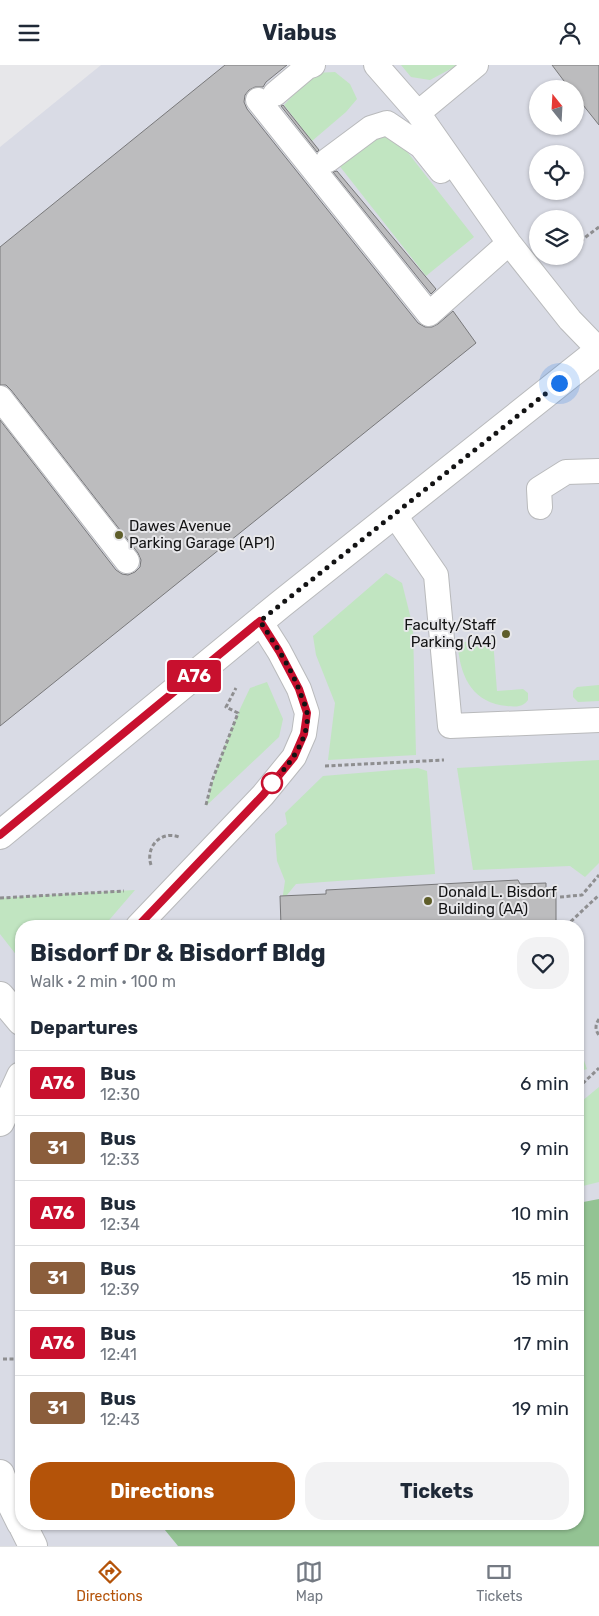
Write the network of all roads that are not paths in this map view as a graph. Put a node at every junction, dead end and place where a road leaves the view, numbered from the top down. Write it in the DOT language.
graph roads {
  1 [pos="313,65"];
  2 [pos="376,65"];
  3 [pos="476,65"];
  4 [pos="418,113"];
  5 [pos="328,160"];
  6 [pos="472,190"];
  7 [pos="509,243"];
  8 [pos="599,351"];
  9 [pos="0,398"];
  10 [pos="599,471"];
  11 [pos="540,507"];
  12 [pos="394,515"];
  13 [pos="127,561"];
  14 [pos="260,621"];
  15 [pos="599,719"];
  16 [pos="0,835"];
  17 [pos="144,920"];
  18 [pos="0,996"];
  19 [pos="15,1014"];
  20 [pos="15,1088"];
  21 [pos="0,1122"];
  22 [pos="0,1475"];
  23 [pos="15,1511"];
  24 [pos="25,1530"];
  25 [pos="33,1546"];
  1 -- 7 [label="lane"];
  2 -- 4 [label="lane"];
  3 -- 4 [label="lane"];
  4 -- 6 [label="lane"];
  5 -- 6 [label="lane"];
  6 -- 7 [label="lane"];
  7 -- 8 [label="lane"];
  8 -- 12 [label="street"];
  9 -- 13 [label="lane"];
  10 -- 11 [label="lane"];
  12 -- 14 [label="street"];
  12 -- 15 [label="lane"];
  14 -- 16 [label="street"];
  14 -- 17 [label="lane"];
  18 -- 19 [label="street"];
  20 -- 21 [label="street"];
  22 -- 23 [label="street"];
  24 -- 25 [label="street"];
}
